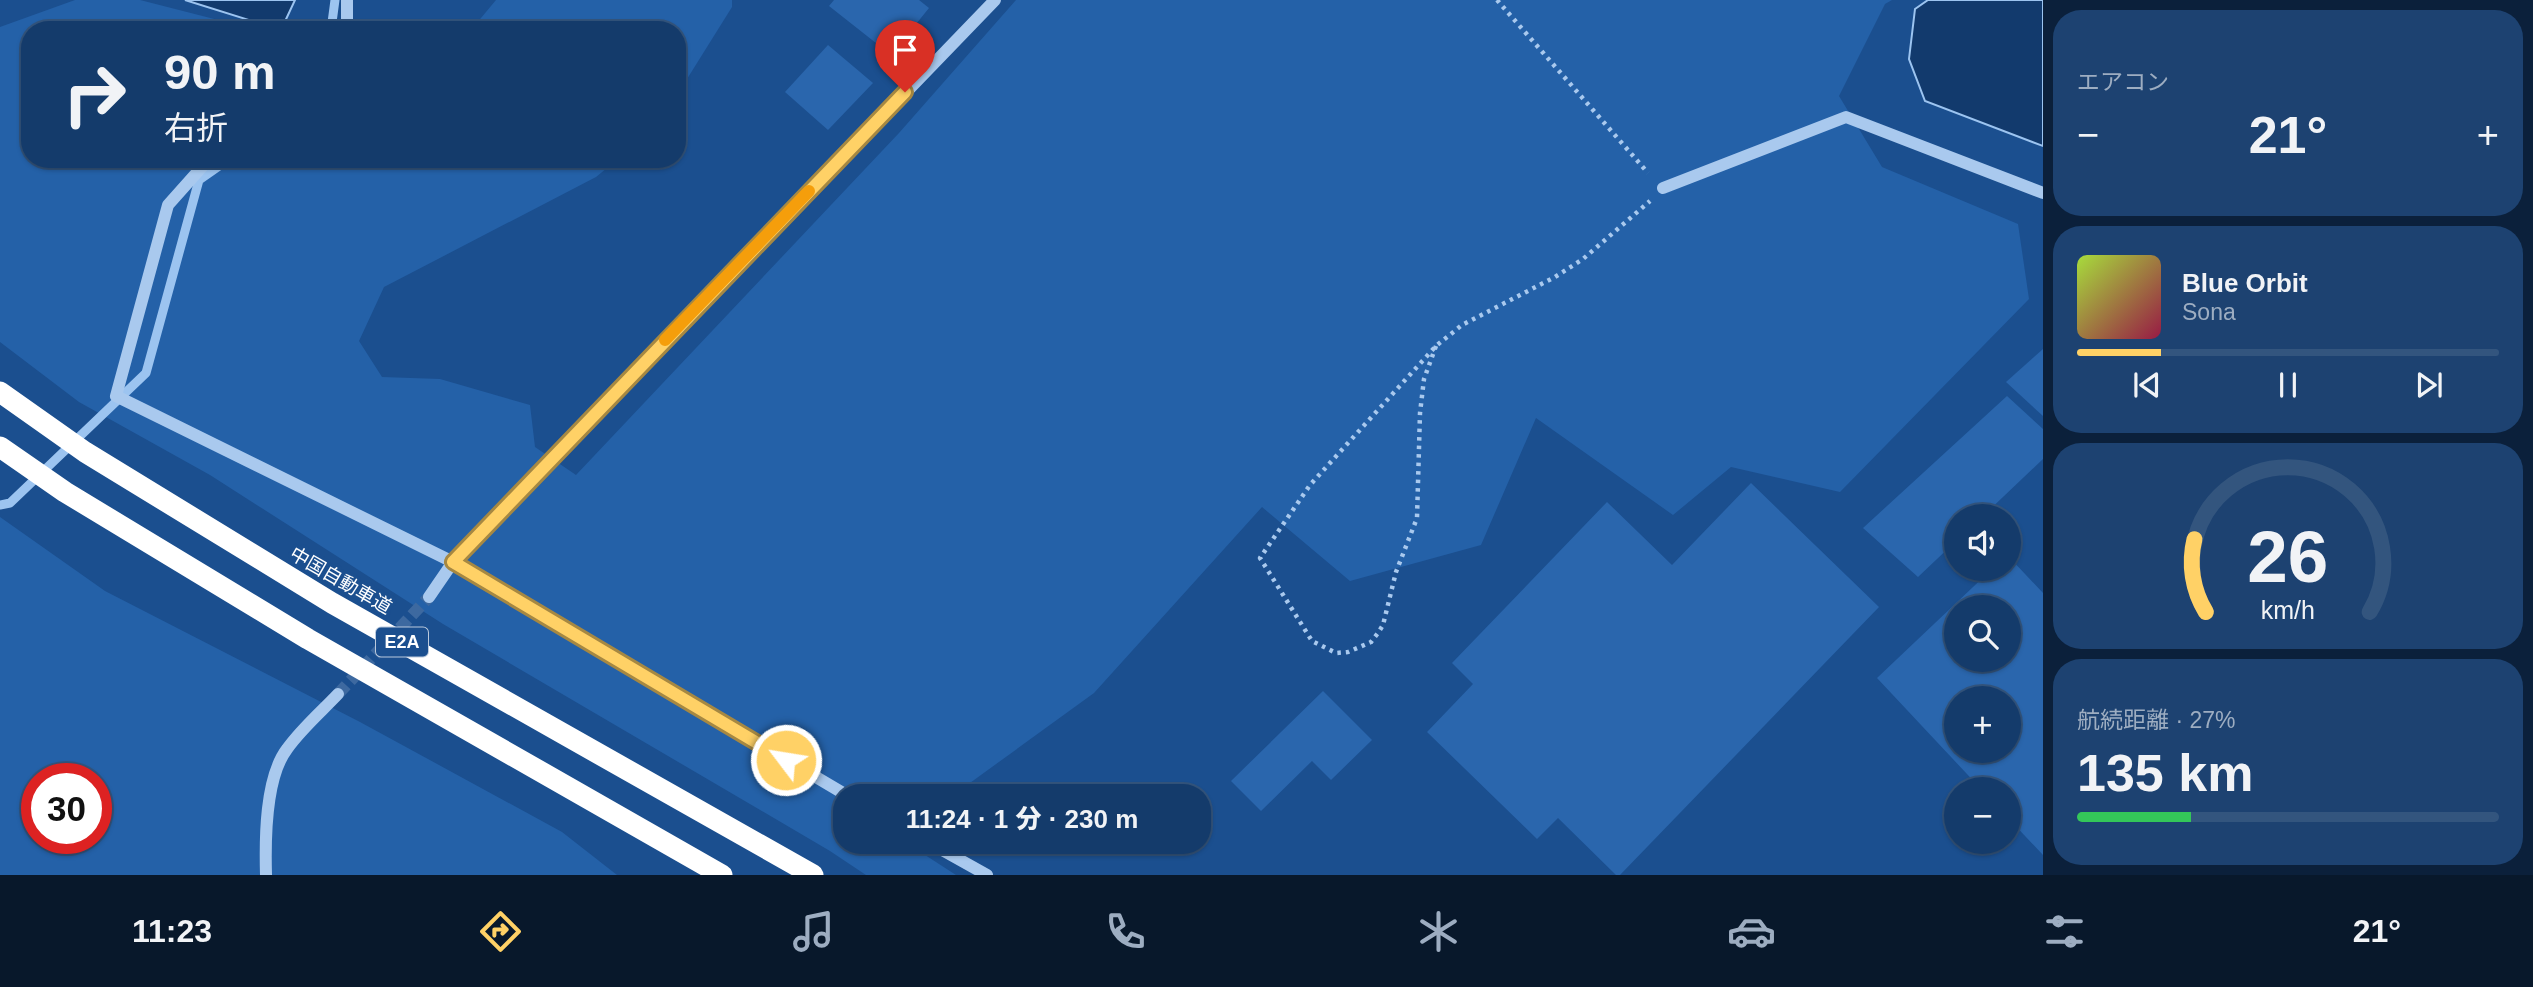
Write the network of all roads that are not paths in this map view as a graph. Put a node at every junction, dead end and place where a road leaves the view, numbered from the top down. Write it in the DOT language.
graph roads {
  1 [pos="347,0"];
  2 [pos="995,0"];
  3 [pos="347,21"];
  4 [pos="201,168"];
  5 [pos="1664,188"];
  6 [pos="2043,193"];
  7 [pos="0,392"];
  8 [pos="0,447"];
  9 [pos="453,562"];
  10 [pos="429,597"];
  11 [pos="338,694"];
  12 [pos="833,787"];
  13 [pos="949,854"];
  14 [pos="266,875"];
  15 [pos="722,875"];
  16 [pos="813,875"];
  17 [pos="987,875"];
  1 -- 3 [label="street"];
  2 -- 9 [label="street"];
  4 -- 9 [label="street"];
  5 -- 6 [label="street"];
  7 -- 16 [label="highway, 中国自動車道 / E2A"];
  8 -- 15 [label="highway, E2A"];
  9 -- 10 [label="street"];
  9 -- 12 [label="street"];
  11 -- 14 [label="street"];
  13 -- 17 [label="street"];
}
